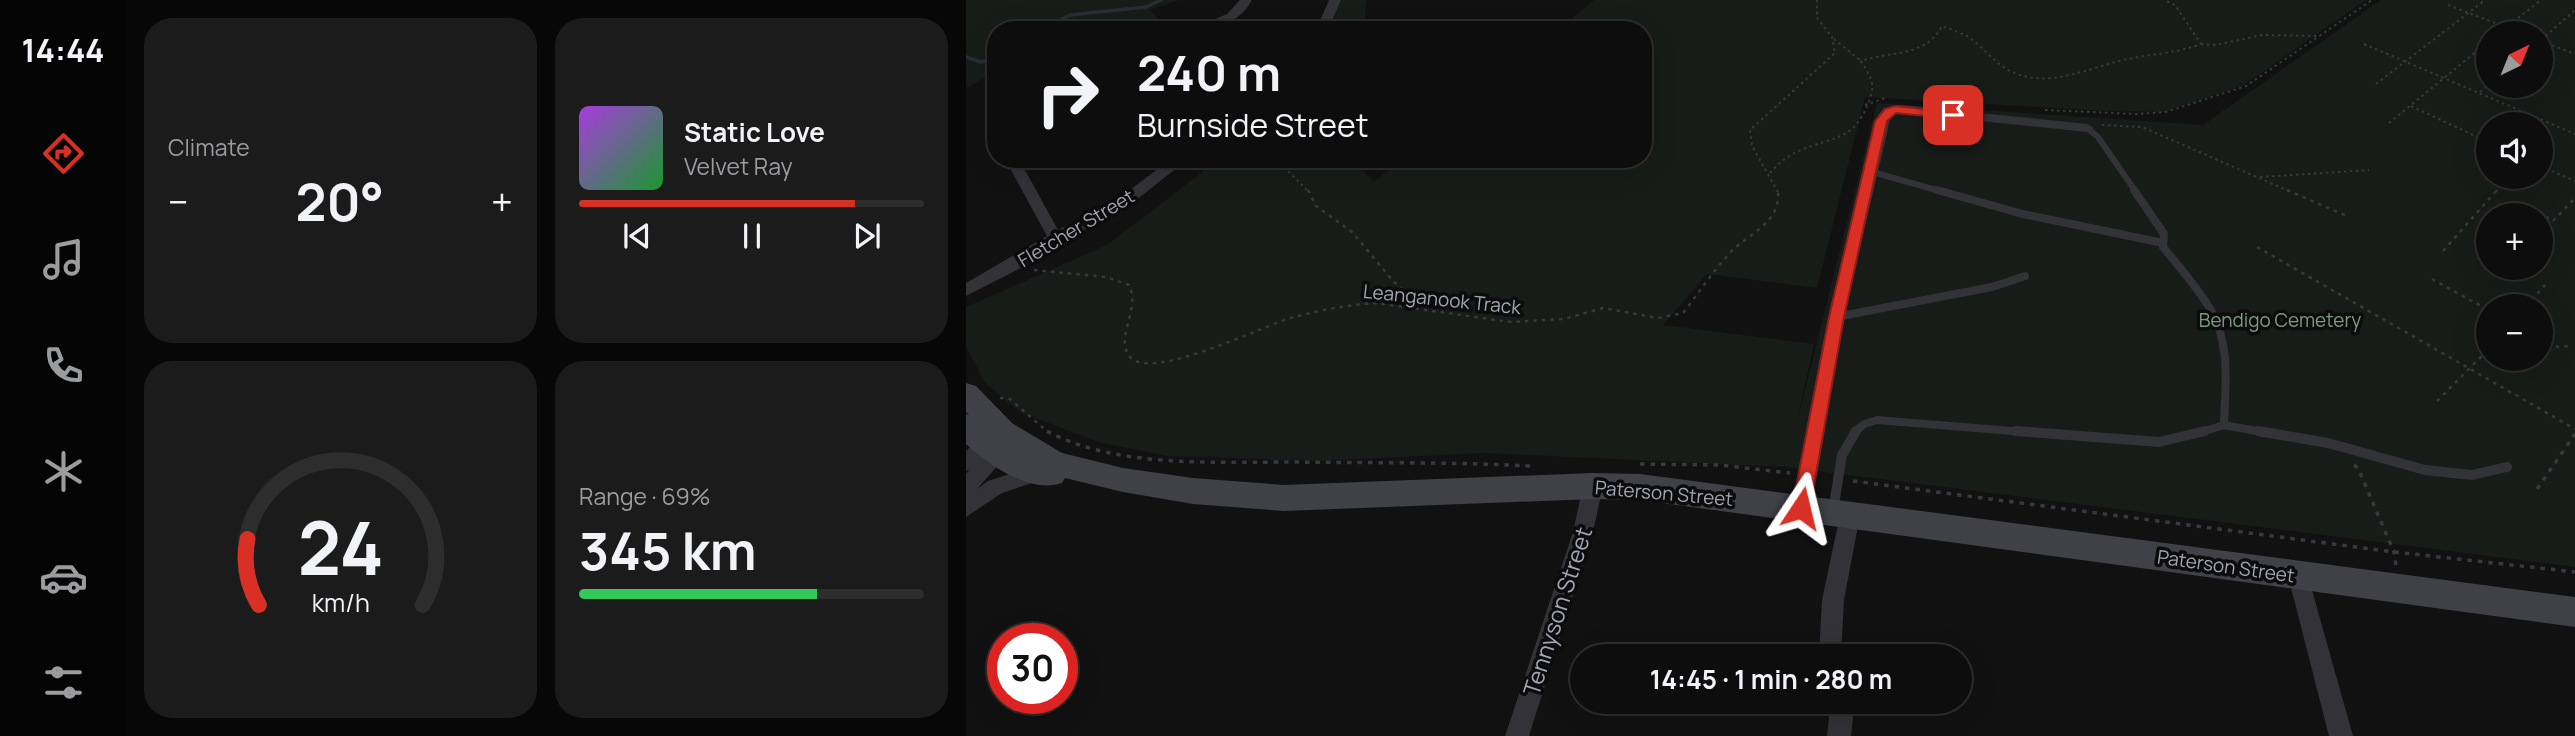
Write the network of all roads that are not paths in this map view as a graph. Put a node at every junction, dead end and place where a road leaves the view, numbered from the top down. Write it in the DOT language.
graph roads {
  1 [pos="1246,0"];
  2 [pos="1335,0"];
  3 [pos="1219,21"];
  4 [pos="1326,21"];
  5 [pos="2087,128"];
  6 [pos="1017,168"];
  7 [pos="1169,168"];
  8 [pos="1869,171"];
  9 [pos="1056,237"];
  10 [pos="2163,243"];
  11 [pos="2025,276"];
  12 [pos="966,290"];
  13 [pos="1836,317"];
  14 [pos="966,394"];
  15 [pos="2224,425"];
  16 [pos="991,441"];
  17 [pos="2507,467"];
  18 [pos="1040,472"];
  19 [pos="1096,475"];
  20 [pos="1593,486"];
  21 [pos="966,489"];
  22 [pos="966,508"];
  23 [pos="1801,508"];
  24 [pos="1841,514"];
  25 [pos="2298,576"];
  26 [pos="2575,612"];
  27 [pos="1830,644"];
  28 [pos="1840,714"];
  29 [pos="1517,736"];
  30 [pos="1839,736"];
  31 [pos="2341,736"];
  1 -- 3 [label="street"];
  2 -- 4 [label="street"];
  5 -- 8 [label="street"];
  5 -- 10 [label="lane"];
  6 -- 9 [label="street"];
  7 -- 9 [label="street, Fletcher Street"];
  8 -- 10 [label="lane"];
  8 -- 13 [label="street"];
  9 -- 12 [label="street, Fletcher Street"];
  10 -- 15 [label="lane"];
  11 -- 13 [label="lane"];
  13 -- 23 [label="street"];
  14 -- 16 [label="street"];
  15 -- 17 [label="lane"];
  15 -- 24 [label="lane"];
  16 -- 18 [label="street"];
  16 -- 19 [label="street, Paterson Street"];
  16 -- 21 [label="street"];
  18 -- 19 [label="street"];
  18 -- 22 [label="street"];
  19 -- 20 [label="street, Paterson Street"];
  20 -- 23 [label="street, Paterson Street"];
  20 -- 29 [label="street, Tennyson Street"];
  23 -- 24 [label="street, Paterson Street"];
  24 -- 25 [label="street, Paterson Street"];
  24 -- 27 [label="street"];
  25 -- 26 [label="street, Paterson Street"];
  25 -- 31 [label="street"];
  28 -- 30 [label="street"];
}
